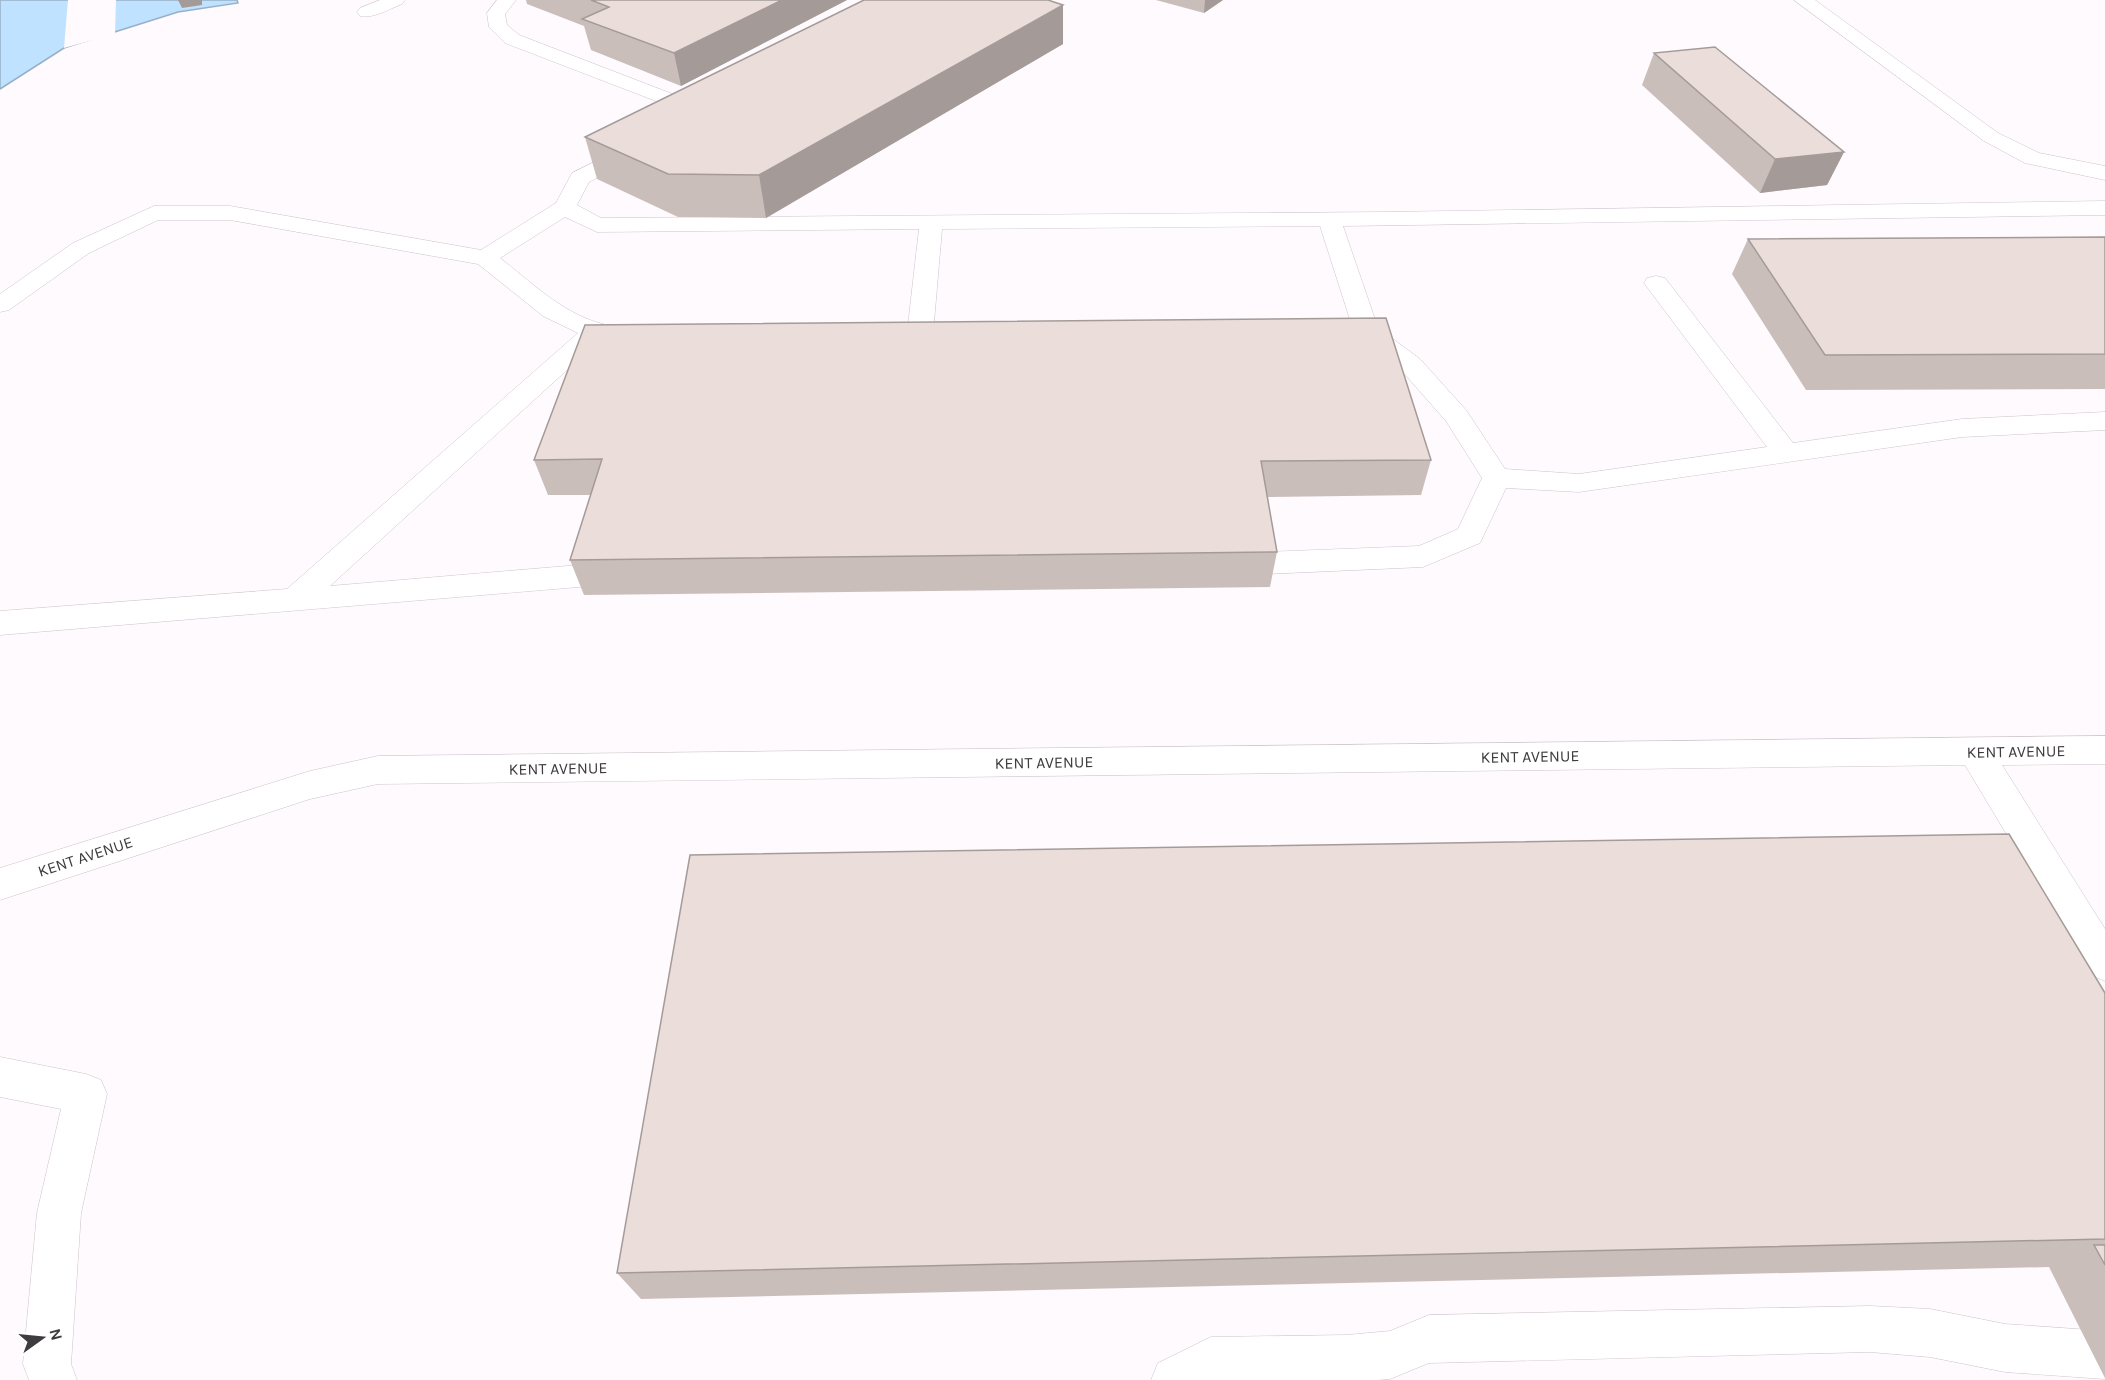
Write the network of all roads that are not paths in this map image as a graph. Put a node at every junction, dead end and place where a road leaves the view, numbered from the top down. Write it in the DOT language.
graph roads {
  1 [pos="396,0"];
  2 [pos="507,0"];
  3 [pos="1803,0"];
  4 [pos="366,12"];
  5 [pos="723,101"];
  6 [pos="702,112"];
  7 [pos="682,123"];
  8 [pos="651,140"];
  9 [pos="2105,173"];
  10 [pos="566,207"];
  11 [pos="2105,208"];
  12 [pos="1329,219"];
  13 [pos="931,222"];
  14 [pos="485,258"];
  15 [pos="1656,283"];
  16 [pos="0,305"];
  17 [pos="595,332"];
  18 [pos="650,333"];
  19 [pos="921,334"];
  20 [pos="2105,421"];
  21 [pos="1786,453"];
  22 [pos="1496,478"];
  23 [pos="1266,563"];
  24 [pos="591,574"];
  25 [pos="295,600"];
  26 [pos="0,623"];
  27 [pos="2105,750"];
  28 [pos="1976,753"];
  29 [pos="0,884"];
  30 [pos="2105,963"];
  31 [pos="0,1077"];
  32 [pos="2105,1355"];
  33 [pos="53,1380"];
  34 [pos="1175,1380"];
  1 -- 4 [label="street"];
  2 -- 6 [label="street"];
  3 -- 9 [label="street"];
  5 -- 6 [label="street"];
  6 -- 7 [label="street"];
  8 -- 10 [label="street"];
  10 -- 13 [label="street"];
  10 -- 14 [label="street"];
  11 -- 12 [label="street"];
  12 -- 13 [label="street"];
  12 -- 22 [label="street"];
  13 -- 19 [label="street"];
  14 -- 16 [label="street"];
  14 -- 17 [label="street"];
  15 -- 21 [label="street"];
  17 -- 18 [label="street"];
  17 -- 25 [label="street"];
  20 -- 21 [label="street"];
  21 -- 22 [label="street"];
  22 -- 23 [label="street"];
  24 -- 25 [label="street"];
  25 -- 26 [label="street"];
  27 -- 28 [label="street, KENT AVENUE"];
  28 -- 29 [label="street, KENT AVENUE"];
  28 -- 30 [label="street"];
  31 -- 33 [label="street"];
  32 -- 34 [label="street"];
}
